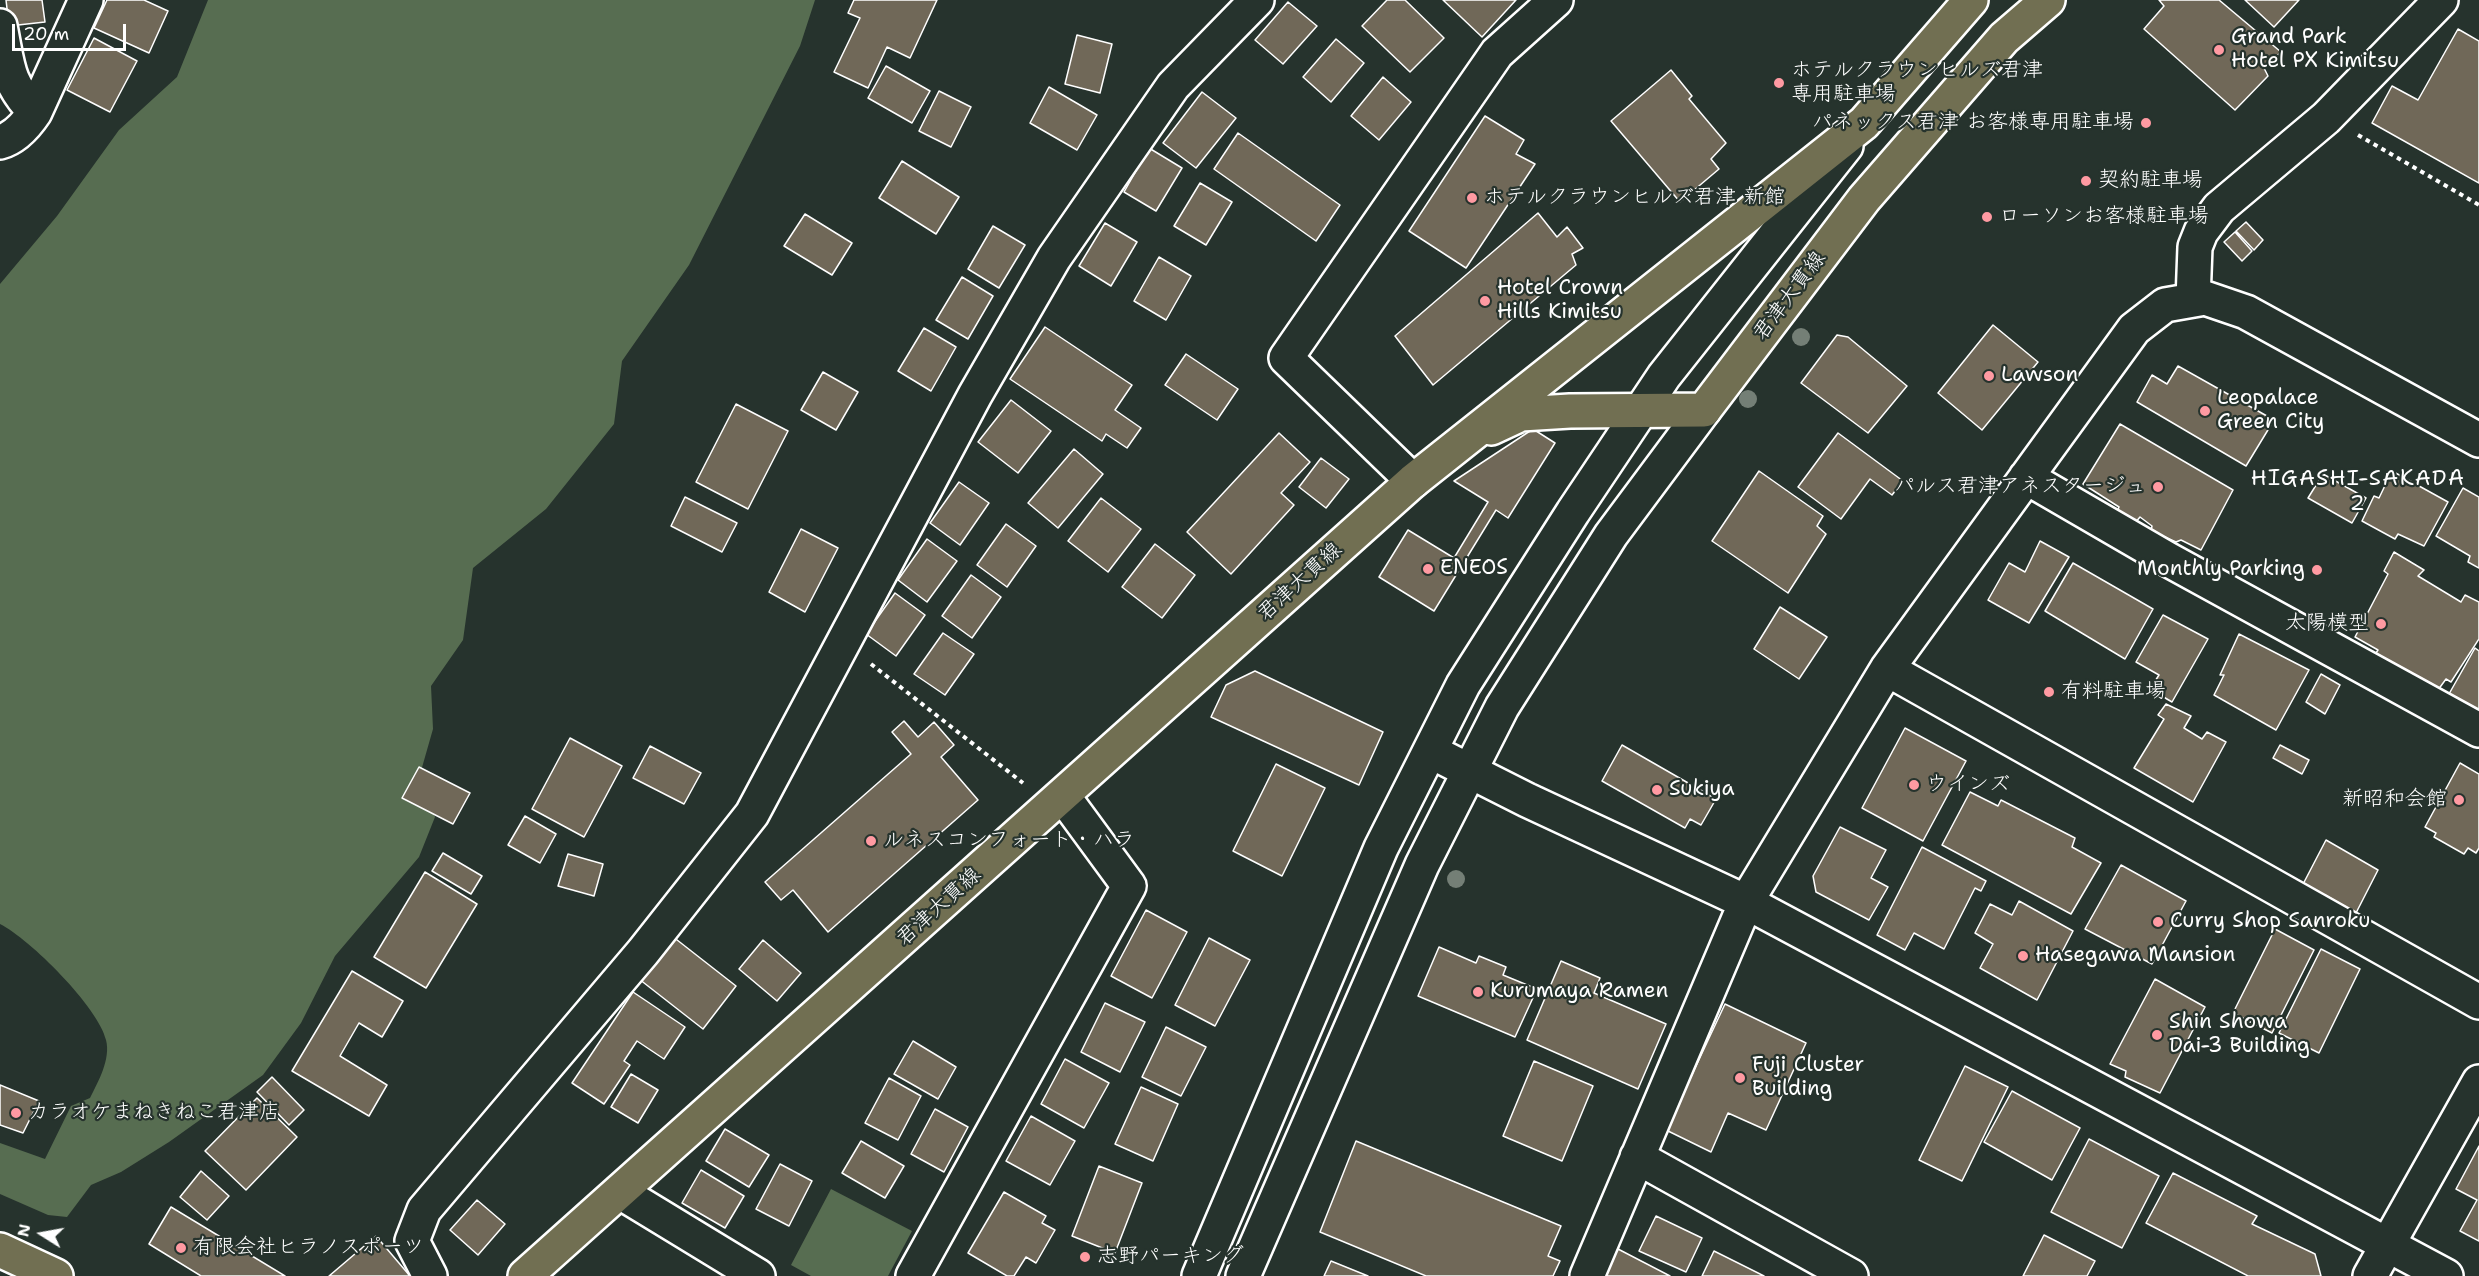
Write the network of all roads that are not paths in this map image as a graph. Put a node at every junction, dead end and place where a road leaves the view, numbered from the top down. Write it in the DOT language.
graph roads {
  1 [pos="86,0"];
  2 [pos="1257,0"];
  3 [pos="1556,0"];
  4 [pos="1971,0"];
  5 [pos="2048,0"];
  6 [pos="2441,0"];
  7 [pos="0,26"];
  8 [pos="35,112"];
  9 [pos="1864,123"];
  10 [pos="0,142"];
  11 [pos="2193,300"];
  12 [pos="1704,410"];
  13 [pos="1641,411"];
  14 [pos="2479,440"];
  15 [pos="1460,442"];
  16 [pos="2026,477"];
  17 [pos="1413,481"];
  18 [pos="1887,669"];
  19 [pos="2479,730"];
  20 [pos="1430,751"];
  21 [pos="1469,773"];
  22 [pos="1058,801"];
  23 [pos="1746,902"];
  24 [pos="2479,1002"];
  25 [pos="2479,1082"];
  26 [pos="1638,1157"];
  27 [pos="620,1191"];
  28 [pos="2387,1245"];
  29 [pos="0,1250"];
  30 [pos="56,1276"];
  31 [pos="430,1276"];
  32 [pos="525,1276"];
  33 [pos="758,1276"];
  34 [pos="913,1276"];
  35 [pos="1199,1276"];
  36 [pos="1243,1276"];
  37 [pos="1587,1276"];
  38 [pos="1851,1276"];
  39 [pos="2370,1276"];
  40 [pos="2446,1276"];
  1 -- 8 [label="street"];
  2 -- 31 [label="street"];
  3 -- 17 [label="street"];
  4 -- 9 [label="main road, 君津大貫線"];
  5 -- 12 [label="main road, 君津大貫線"];
  6 -- 11 [label="street"];
  7 -- 8 [label="street"];
  8 -- 10 [label="street"];
  9 -- 13 [label="street"];
  9 -- 15 [label="main road, 君津大貫線"];
  11 -- 14 [label="street"];
  11 -- 16 [label="street"];
  12 -- 13 [label="main road, 君津大貫線"];
  12 -- 21 [label="street"];
  13 -- 15 [label="main road, 君津大貫線"];
  13 -- 20 [label="street"];
  15 -- 17 [label="main road, 君津大貫線"];
  16 -- 18 [label="street"];
  16 -- 19 [label="street"];
  17 -- 22 [label="main road, 君津大貫線"];
  18 -- 23 [label="street"];
  18 -- 24 [label="street"];
  20 -- 21 [label="street"];
  20 -- 35 [label="street"];
  21 -- 23 [label="street"];
  21 -- 36 [label="street"];
  22 -- 27 [label="main road, 君津大貫線"];
  22 -- 34 [label="street"];
  23 -- 26 [label="street"];
  23 -- 28 [label="street"];
  25 -- 28 [label="street"];
  26 -- 37 [label="street"];
  26 -- 38 [label="street"];
  27 -- 32 [label="main road, 君津大貫線"];
  27 -- 33 [label="street"];
  28 -- 39 [label="street"];
  28 -- 40 [label="street"];
  29 -- 30 [label="main road"];
}
